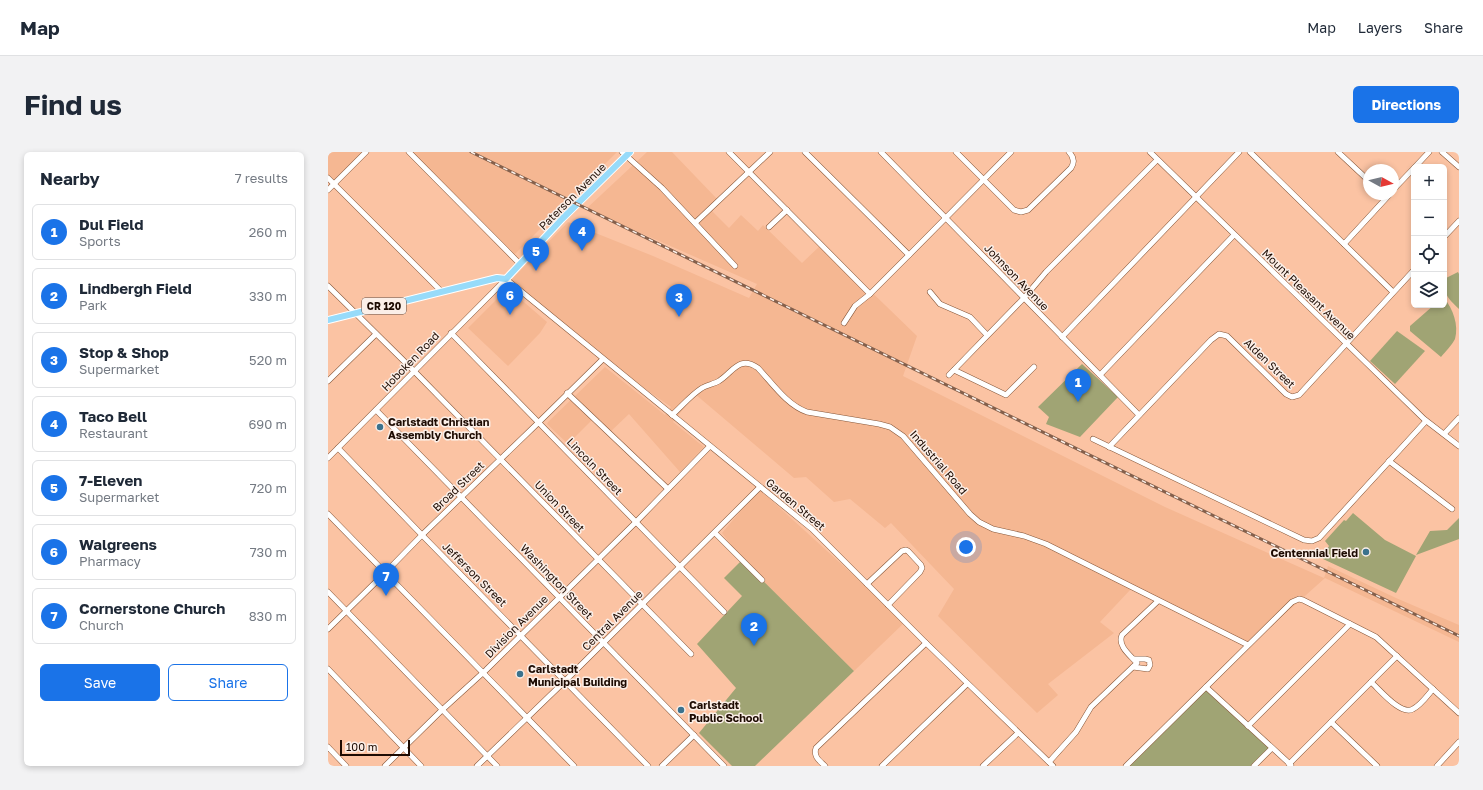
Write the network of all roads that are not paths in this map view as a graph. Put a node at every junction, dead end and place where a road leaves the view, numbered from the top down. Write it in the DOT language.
graph roads {
  1 [pos="366,152"];
  2 [pos="409,152"];
  3 [pos="729,152"];
  4 [pos="770,152"];
  5 [pos="805,152"];
  6 [pos="881,152"];
  7 [pos="956,152"];
  8 [pos="1011,152"];
  9 [pos="1069,152"];
  10 [pos="1150,152"];
  11 [pos="1239,152"];
  12 [pos="1250,152"];
  13 [pos="1338,152"];
  14 [pos="1429,152"];
  15 [pos="1442,152"];
  16 [pos="626,153"];
  17 [pos="1158,160"];
  18 [pos="1417,164"];
  19 [pos="1459,168"];
  20 [pos="1411,170"];
  21 [pos="750,172"];
  22 [pos="1363,175"];
  23 [pos="328,178"];
  24 [pos="984,179"];
  25 [pos="1399,183"];
  26 [pos="334,184"];
  27 [pos="328,190"];
  28 [pos="1195,197"];
  29 [pos="1382,200"];
  30 [pos="786,210"];
  31 [pos="947,218"];
  32 [pos="1459,221"];
  33 [pos="695,223"];
  34 [pos="769,227"];
  35 [pos="1234,235"];
  36 [pos="1445,236"];
  37 [pos="1344,244"];
  38 [pos="909,255"];
  39 [pos="520,264"];
  40 [pos="735,266"];
  41 [pos="1412,272"];
  42 [pos="506,279"];
  43 [pos="328,286"];
  44 [pos="441,292"];
  45 [pos="930,292"];
  46 [pos="1394,292"];
  47 [pos="870,294"];
  48 [pos="1024,298"];
  49 [pos="356,313"];
  50 [pos="328,320"];
  51 [pos="844,324"];
  52 [pos="451,333"];
  53 [pos="376,334"];
  54 [pos="987,335"];
  55 [pos="1062,337"];
  56 [pos="1346,344"];
  57 [pos="603,359"];
  58 [pos="1034,367"];
  59 [pos="954,370"];
  60 [pos="415,372"];
  61 [pos="949,375"];
  62 [pos="1100,375"];
  63 [pos="328,381"];
  64 [pos="567,392"];
  65 [pos="376,410"];
  66 [pos="672,415"];
  67 [pos="1139,415"];
  68 [pos="1459,418"];
  69 [pos="1426,421"];
  70 [pos="539,422"];
  71 [pos="1444,434"];
  72 [pos="1093,439"];
  73 [pos="710,446"];
  74 [pos="1459,446"];
  75 [pos="1109,447"];
  76 [pos="338,448"];
  77 [pos="329,455"];
  78 [pos="500,460"];
  79 [pos="1390,461"];
  80 [pos="760,487"];
  81 [pos="668,489"];
  82 [pos="460,497"];
  83 [pos="1452,509"];
  84 [pos="328,514"];
  85 [pos="636,522"];
  86 [pos="715,533"];
  87 [pos="422,535"];
  88 [pos="597,559"];
  89 [pos="680,567"];
  90 [pos="385,573"];
  91 [pos="762,580"];
  92 [pos="867,584"];
  93 [pos="328,592"];
  94 [pos="559,597"];
  95 [pos="1158,601"];
  96 [pos="642,605"];
  97 [pos="888,605"];
  98 [pos="346,611"];
  99 [pos="724,612"];
  100 [pos="1350,624"];
  101 [pos="328,629"];
  102 [pos="521,635"];
  103 [pos="604,643"];
  104 [pos="926,643"];
  105 [pos="1248,645"];
  106 [pos="691,654"];
  107 [pos="1397,656"];
  108 [pos="1134,659"];
  109 [pos="1134,667"];
  110 [pos="328,669"];
  111 [pos="483,673"];
  112 [pos="565,681"];
  113 [pos="1371,682"];
  114 [pos="967,684"];
  115 [pos="1206,687"];
  116 [pos="1433,689"];
  117 [pos="442,710"];
  118 [pos="1459,713"];
  119 [pos="527,718"];
  120 [pos="1331,722"];
  121 [pos="1248,726"];
  122 [pos="1018,733"];
  123 [pos="694,735"];
  124 [pos="1459,742"];
  125 [pos="328,747"];
  126 [pos="404,748"];
  127 [pos="1272,748"];
  128 [pos="487,756"];
  129 [pos="1051,764"];
  130 [pos="985,765"];
  131 [pos="1290,765"];
  132 [pos="346,766"];
  133 [pos="385,766"];
  134 [pos="422,766"];
  135 [pos="478,766"];
  136 [pos="497,766"];
  137 [pos="574,766"];
  138 [pos="648,766"];
  139 [pos="662,766"];
  140 [pos="724,766"];
  141 [pos="825,766"];
  142 [pos="882,766"];
  143 [pos="1126,766"];
  144 [pos="1254,766"];
  145 [pos="1377,766"];
  146 [pos="1437,766"];
  1 -- 26 [label="street"];
  2 -- 39 [label="street"];
  3 -- 21 [label="street"];
  4 -- 21 [label="street"];
  5 -- 38 [label="street"];
  6 -- 31 [label="street, Johnson Avenue"];
  7 -- 24 [label="street"];
  8 -- 24 [label="street"];
  9 -- 24 [label="street"];
  10 -- 17 [label="street, Mount Pleasant Avenue"];
  11 -- 28 [label="street"];
  12 -- 37 [label="street"];
  13 -- 22 [label="street"];
  14 -- 18 [label="street"];
  15 -- 19 [label="street"];
  16 -- 33 [label="street"];
  16 -- 39 [label="main road, Paterson Avenue"];
  17 -- 28 [label="street, Mount Pleasant Avenue"];
  17 -- 48 [label="street"];
  20 -- 25 [label="street"];
  21 -- 30 [label="street"];
  21 -- 33 [label="street"];
  23 -- 26 [label="street"];
  24 -- 31 [label="street"];
  26 -- 27 [label="street"];
  26 -- 44 [label="street"];
  28 -- 35 [label="street, Mount Pleasant Avenue"];
  28 -- 55 [label="street"];
  29 -- 37 [label="street"];
  30 -- 34 [label="street"];
  30 -- 47 [label="street"];
  31 -- 38 [label="street"];
  31 -- 48 [label="street, Johnson Avenue"];
  32 -- 36 [label="street"];
  33 -- 40 [label="street"];
  35 -- 56 [label="street, Mount Pleasant Avenue"];
  35 -- 62 [label="street"];
  37 -- 46 [label="street"];
  38 -- 47 [label="street"];
  39 -- 42 [label="main road, Paterson Avenue"];
  41 -- 46 [label="street, Alden Street"];
  42 -- 44 [label="main road, CR 120"];
  42 -- 52 [label="street, Hoboken Road"];
  42 -- 57 [label="street, Garden Street"];
  43 -- 49 [label="street, Union Street"];
  44 -- 49 [label="main road, CR 120"];
  45 -- 54 [label="street"];
  46 -- 56 [label="street, Alden Street"];
  47 -- 51 [label="street"];
  48 -- 54 [label="street"];
  48 -- 55 [label="street, Johnson Avenue"];
  49 -- 50 [label="main road, CR 120"];
  49 -- 53 [label="street, Union Street"];
  52 -- 60 [label="street, Hoboken Road"];
  52 -- 70 [label="street, Lincoln Street"];
  53 -- 60 [label="street, Union Street"];
  53 -- 63 [label="street"];
  54 -- 59 [label="street"];
  55 -- 62 [label="street, Johnson Avenue"];
  56 -- 67 [label="street, Alden Street"];
  56 -- 69 [label="street, Mount Pleasant Avenue"];
  57 -- 64 [label="street, Broad Street"];
  57 -- 66 [label="street, Garden Street"];
  58 -- 59 [label="street"];
  59 -- 61 [label="street"];
  60 -- 65 [label="street, Hoboken Road"];
  60 -- 78 [label="street, Union Street"];
  62 -- 67 [label="street, Johnson Avenue"];
  64 -- 70 [label="street, Broad Street"];
  64 -- 81 [label="street"];
  65 -- 76 [label="street, Hoboken Road"];
  65 -- 82 [label="street, Washington Street"];
  66 -- 73 [label="street, Garden Street"];
  66 -- 95 [label="street, Industrial Road"];
  67 -- 75 [label="street, Alden Street"];
  68 -- 71 [label="street"];
  69 -- 71 [label="street, Mount Pleasant Avenue"];
  69 -- 79 [label="street"];
  70 -- 78 [label="street, Broad Street"];
  70 -- 85 [label="street, Lincoln Street"];
  71 -- 74 [label="street, Mount Pleasant Avenue"];
  72 -- 75 [label="street"];
  73 -- 80 [label="street, Garden Street"];
  73 -- 81 [label="street, Division Avenue"];
  75 -- 79 [label="street"];
  76 -- 77 [label="street, Hoboken Road"];
  76 -- 87 [label="street, Jefferson Street"];
  78 -- 82 [label="street, Broad Street"];
  78 -- 88 [label="street, Union Street"];
  79 -- 83 [label="street"];
  80 -- 86 [label="street, Central Avenue"];
  80 -- 92 [label="street, Garden Street"];
  81 -- 85 [label="street, Division Avenue"];
  82 -- 87 [label="street, Broad Street"];
  82 -- 94 [label="street, Washington Street"];
  84 -- 90 [label="street"];
  85 -- 88 [label="street, Division Avenue"];
  85 -- 89 [label="street, Lincoln Street"];
  86 -- 89 [label="street, Central Avenue"];
  86 -- 91 [label="street"];
  87 -- 90 [label="street, Broad Street"];
  87 -- 102 [label="street, Jefferson Street"];
  88 -- 94 [label="street, Division Avenue"];
  88 -- 96 [label="street, Union Street"];
  89 -- 96 [label="street, Central Avenue"];
  89 -- 99 [label="street, Lincoln Street"];
  90 -- 98 [label="street, Broad Street"];
  90 -- 111 [label="street"];
  92 -- 97 [label="street, Garden Street"];
  92 -- 97 [label="street"];
  93 -- 98 [label="street"];
  94 -- 102 [label="street, Division Avenue"];
  94 -- 103 [label="street, Washington Street"];
  95 -- 105 [label="street, Industrial Road"];
  95 -- 108 [label="street"];
  96 -- 103 [label="street, Central Avenue"];
  96 -- 106 [label="street, Union Street"];
  97 -- 104 [label="street, Garden Street"];
  98 -- 101 [label="street, Broad Street"];
  98 -- 117 [label="street"];
  100 -- 105 [label="street"];
  100 -- 107 [label="street"];
  100 -- 121 [label="street"];
  102 -- 111 [label="street, Division Avenue"];
  102 -- 112 [label="street, Jefferson Street"];
  103 -- 112 [label="street, Central Avenue"];
  103 -- 123 [label="street, Washington Street"];
  104 -- 114 [label="street, Garden Street"];
  104 -- 141 [label="street"];
  105 -- 115 [label="street"];
  107 -- 113 [label="street"];
  107 -- 116 [label="street"];
  108 -- 109 [label="street"];
  108 -- 109 [label="street"];
  109 -- 129 [label="street"];
  110 -- 126 [label="street"];
  111 -- 117 [label="street, Division Avenue"];
  111 -- 119 [label="street"];
  112 -- 119 [label="street, Central Avenue"];
  112 -- 138 [label="street, Jefferson Street"];
  113 -- 116 [label="street"];
  113 -- 120 [label="street"];
  114 -- 122 [label="street, Garden Street"];
  114 -- 142 [label="street"];
  115 -- 121 [label="street"];
  115 -- 143 [label="street"];
  116 -- 118 [label="street"];
  117 -- 126 [label="street, Division Avenue"];
  117 -- 128 [label="street"];
  119 -- 128 [label="street, Central Avenue"];
  119 -- 137 [label="street"];
  120 -- 131 [label="street"];
  120 -- 145 [label="street"];
  121 -- 127 [label="street"];
  122 -- 129 [label="street, Garden Street"];
  122 -- 130 [label="street"];
  123 -- 139 [label="street"];
  123 -- 140 [label="street, Washington Street"];
  124 -- 146 [label="street"];
  125 -- 132 [label="street"];
  126 -- 133 [label="street, Division Avenue"];
  126 -- 134 [label="street"];
  127 -- 131 [label="street"];
  127 -- 144 [label="street"];
  128 -- 135 [label="street, Central Avenue"];
  128 -- 136 [label="street"];
}
